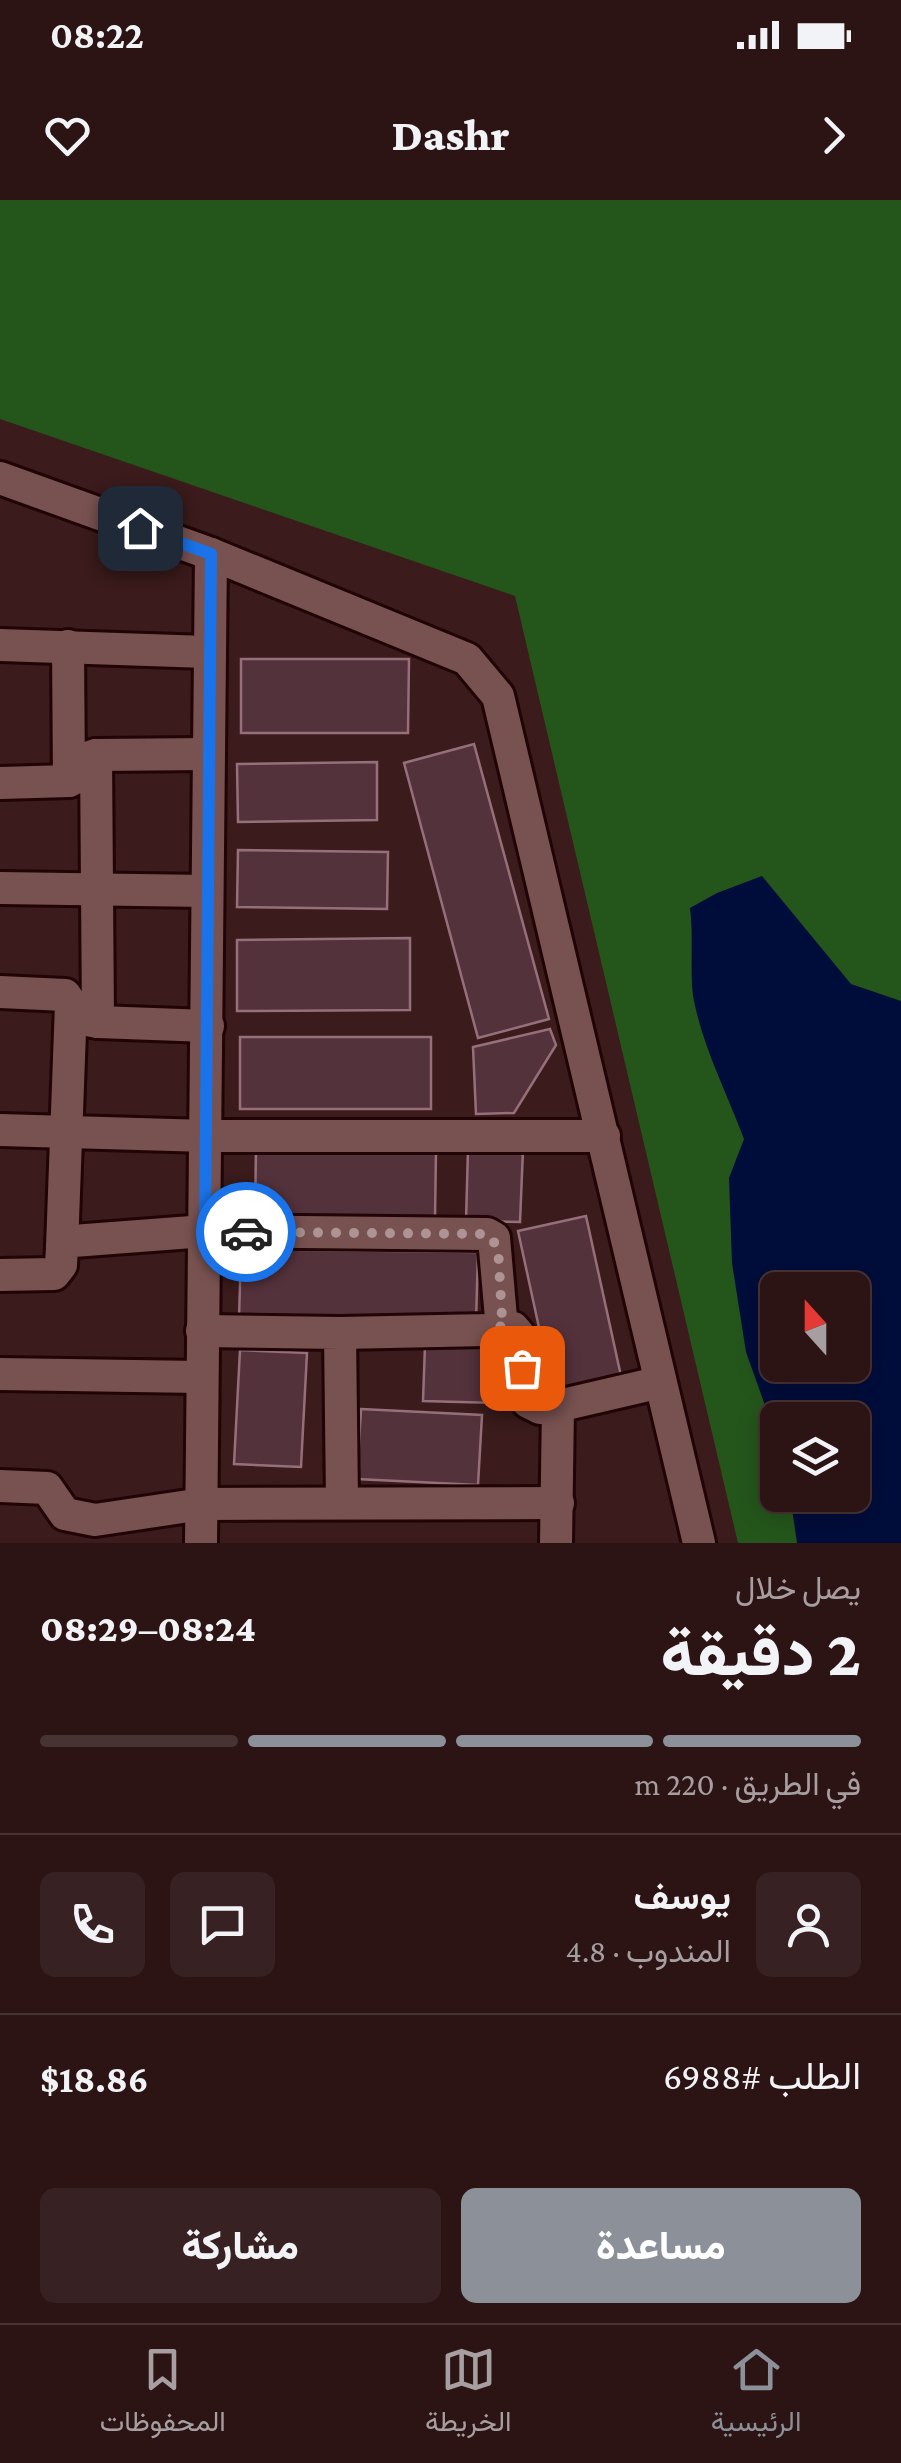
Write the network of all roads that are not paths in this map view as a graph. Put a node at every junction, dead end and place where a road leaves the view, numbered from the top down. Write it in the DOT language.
graph roads {
  1 [pos="0,478"];
  2 [pos="211,554"];
  3 [pos="0,645"];
  4 [pos="68,646"];
  5 [pos="208,652"];
  6 [pos="96,754"];
  7 [pos="206,754"];
  8 [pos="69,780"];
  9 [pos="0,784"];
  10 [pos="0,888"];
  11 [pos="96,890"];
  12 [pos="207,891"];
  13 [pos="0,992"];
  14 [pos="85,1013"];
  15 [pos="208,1026"];
  16 [pos="0,1130"];
  17 [pos="64,1132"];
  18 [pos="207,1136"];
  19 [pos="604,1136"];
  20 [pos="205,1231"];
  21 [pos="62,1248"];
  22 [pos="0,1275"];
  23 [pos="497,1326"];
  24 [pos="202,1332"];
  25 [pos="340,1332"];
  26 [pos="0,1374"];
  27 [pos="200,1377"];
  28 [pos="657,1383"];
  29 [pos="558,1406"];
  30 [pos="0,1486"];
  31 [pos="342,1502"];
  32 [pos="558,1503"];
  33 [pos="202,1504"];
  34 [pos="60,1508"];
  35 [pos="58,1543"];
  36 [pos="201,1543"];
  37 [pos="556,1543"];
  38 [pos="699,1543"];
  1 -- 2 [label="street"];
  2 -- 5 [label="street"];
  2 -- 19 [label="street"];
  3 -- 4 [label="street"];
  4 -- 5 [label="street"];
  4 -- 8 [label="street"];
  5 -- 7 [label="street"];
  6 -- 7 [label="street"];
  6 -- 8 [label="street"];
  6 -- 11 [label="street"];
  7 -- 12 [label="street"];
  8 -- 9 [label="street"];
  10 -- 11 [label="street"];
  11 -- 12 [label="street"];
  11 -- 14 [label="street"];
  12 -- 15 [label="street"];
  13 -- 14 [label="street"];
  14 -- 15 [label="street"];
  14 -- 17 [label="street"];
  15 -- 18 [label="street"];
  16 -- 17 [label="street"];
  17 -- 18 [label="street"];
  17 -- 21 [label="street"];
  18 -- 19 [label="street"];
  18 -- 20 [label="street"];
  19 -- 28 [label="street"];
  20 -- 21 [label="street"];
  20 -- 23 [label="street"];
  20 -- 24 [label="street"];
  21 -- 22 [label="street"];
  23 -- 25 [label="street"];
  23 -- 29 [label="street"];
  24 -- 25 [label="street"];
  24 -- 27 [label="street"];
  25 -- 31 [label="street"];
  26 -- 27 [label="street"];
  27 -- 33 [label="street"];
  28 -- 29 [label="street"];
  28 -- 38 [label="street"];
  29 -- 32 [label="street"];
  30 -- 34 [label="street"];
  31 -- 32 [label="street"];
  31 -- 33 [label="street"];
  32 -- 37 [label="street"];
  33 -- 34 [label="street"];
  33 -- 36 [label="street"];
  34 -- 35 [label="street"];
}
